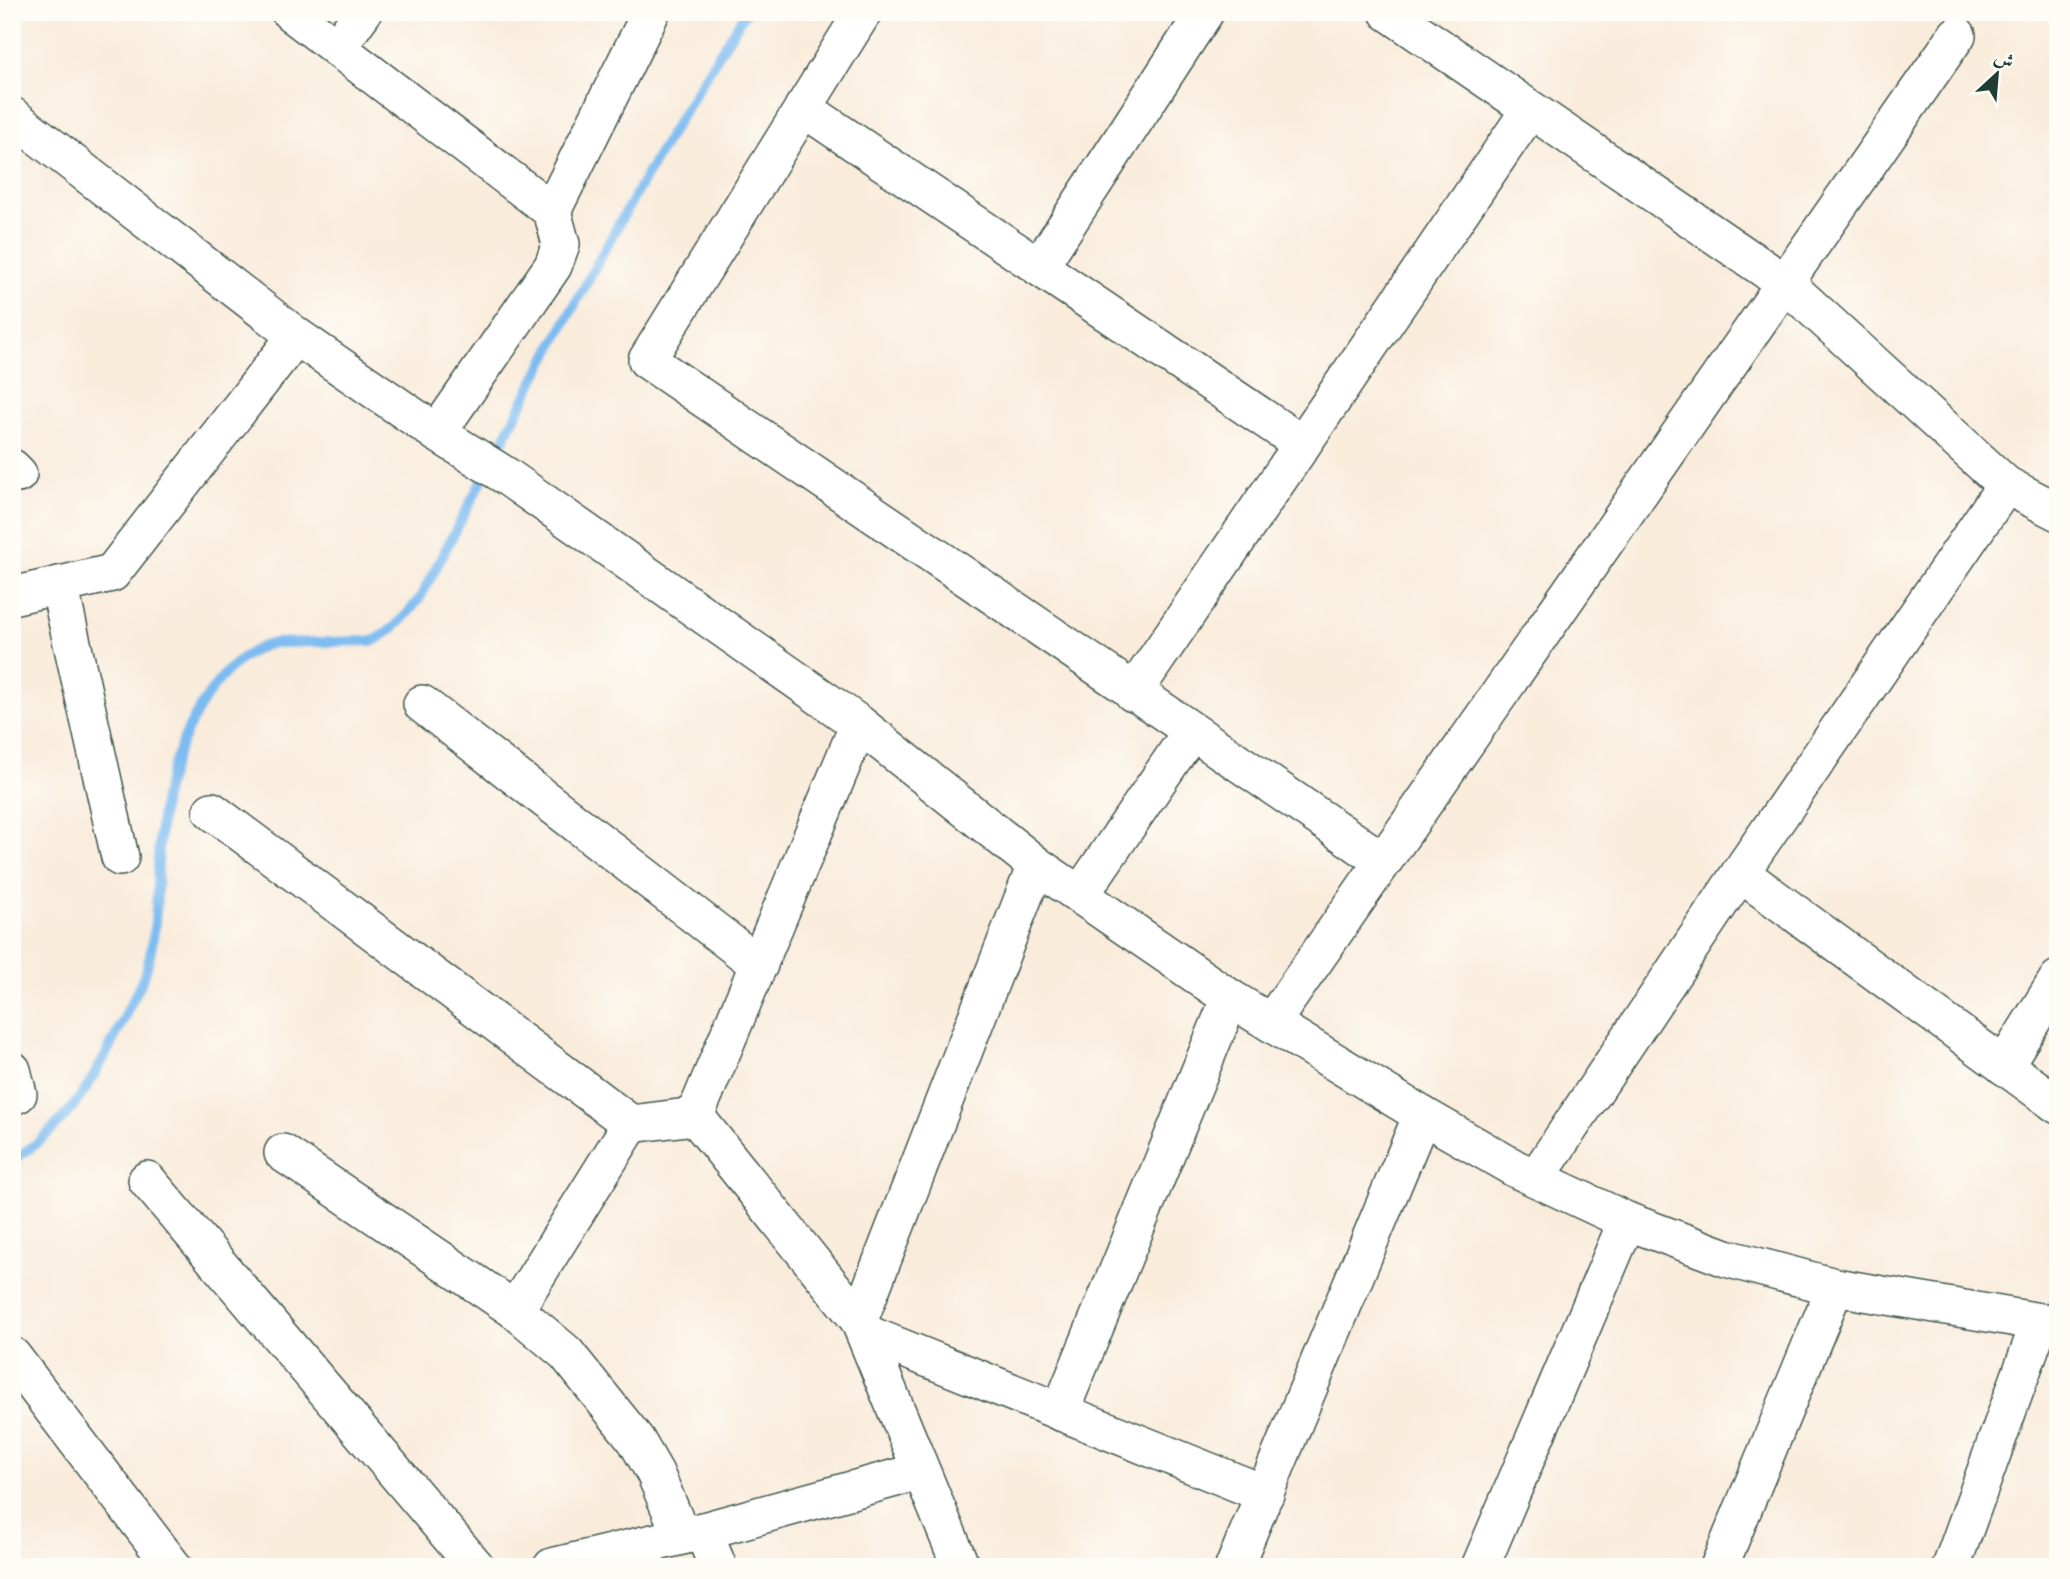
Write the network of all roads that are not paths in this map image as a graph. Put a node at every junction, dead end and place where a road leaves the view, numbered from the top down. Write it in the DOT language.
graph roads {
  1 [pos="290,12"];
  2 [pos="363,12"];
  3 [pos="650,12"];
  4 [pos="863,12"];
  5 [pos="1205,12"];
  6 [pos="1388,12"];
  7 [pos="1957,35"];
  8 [pos="337,48"];
  9 [pos="803,108"];
  10 [pos="1529,111"];
  11 [pos="12,116"];
  12 [pos="552,211"];
  13 [pos="1039,267"];
  14 [pos="1785,283"];
  15 [pos="296,336"];
  16 [pos="450,439"];
  17 [pos="1302,444"];
  18 [pos="2006,485"];
  19 [pos="2058,512"];
  20 [pos="60,585"];
  21 [pos="12,596"];
  22 [pos="1133,693"];
  23 [pos="422,704"];
  24 [pos="859,724"];
  25 [pos="1191,732"];
  26 [pos="212,811"];
  27 [pos="120,857"];
  28 [pos="1383,861"];
  29 [pos="1036,865"];
  30 [pos="1740,873"];
  31 [pos="1080,895"];
  32 [pos="760,965"];
  33 [pos="2058,979"];
  34 [pos="1230,998"];
  35 [pos="1271,1023"];
  36 [pos="2004,1066"];
  37 [pos="2058,1105"];
  38 [pos="1422,1115"];
  39 [pos="695,1116"];
  40 [pos="632,1124"];
  41 [pos="283,1153"];
  42 [pos="1536,1178"];
  43 [pos="147,1180"];
  44 [pos="1627,1221"];
  45 [pos="1835,1287"];
  46 [pos="515,1310"];
  47 [pos="2049,1324"];
  48 [pos="863,1327"];
  49 [pos="12,1356"];
  50 [pos="1060,1412"];
  51 [pos="921,1471"];
  52 [pos="1265,1494"];
  53 [pos="692,1533"];
  54 [pos="173,1567"];
  55 [pos="476,1567"];
  56 [pos="552,1567"];
  57 [pos="718,1567"];
  58 [pos="961,1567"];
  59 [pos="1234,1567"];
  60 [pos="1480,1567"];
  61 [pos="1719,1567"];
  62 [pos="1951,1567"];
  1 -- 8 [label="street"];
  2 -- 8 [label="street"];
  3 -- 12 [label="street"];
  4 -- 9 [label="street"];
  5 -- 13 [label="street"];
  6 -- 10 [label="street"];
  7 -- 14 [label="street"];
  8 -- 12 [label="street"];
  9 -- 13 [label="street"];
  9 -- 22 [label="street"];
  10 -- 14 [label="street"];
  10 -- 17 [label="street"];
  11 -- 15 [label="street"];
  12 -- 16 [label="street"];
  13 -- 17 [label="street"];
  14 -- 18 [label="street"];
  14 -- 28 [label="street"];
  15 -- 16 [label="street"];
  15 -- 20 [label="street"];
  16 -- 24 [label="street"];
  17 -- 22 [label="street"];
  18 -- 19 [label="street"];
  18 -- 30 [label="street"];
  20 -- 21 [label="street"];
  20 -- 27 [label="street"];
  22 -- 25 [label="street"];
  23 -- 32 [label="street"];
  24 -- 29 [label="street"];
  24 -- 32 [label="street"];
  25 -- 28 [label="street"];
  25 -- 31 [label="street"];
  26 -- 40 [label="street"];
  28 -- 35 [label="street"];
  29 -- 31 [label="street"];
  29 -- 48 [label="street"];
  30 -- 36 [label="street"];
  30 -- 42 [label="street"];
  31 -- 34 [label="street"];
  32 -- 39 [label="street"];
  33 -- 36 [label="street"];
  34 -- 35 [label="street"];
  34 -- 50 [label="street"];
  35 -- 38 [label="street"];
  36 -- 37 [label="street"];
  38 -- 42 [label="street"];
  38 -- 52 [label="street"];
  39 -- 40 [label="street"];
  39 -- 48 [label="street"];
  40 -- 46 [label="street"];
  41 -- 46 [label="street"];
  42 -- 44 [label="street"];
  43 -- 55 [label="street"];
  44 -- 45 [label="street"];
  44 -- 60 [label="street"];
  45 -- 47 [label="street"];
  45 -- 61 [label="street"];
  46 -- 53 [label="street"];
  47 -- 62 [label="street"];
  48 -- 50 [label="street"];
  48 -- 51 [label="street"];
  49 -- 54 [label="street"];
  50 -- 52 [label="street"];
  51 -- 53 [label="street"];
  51 -- 58 [label="street"];
  52 -- 59 [label="street"];
  53 -- 56 [label="street"];
  53 -- 57 [label="street"];
}
